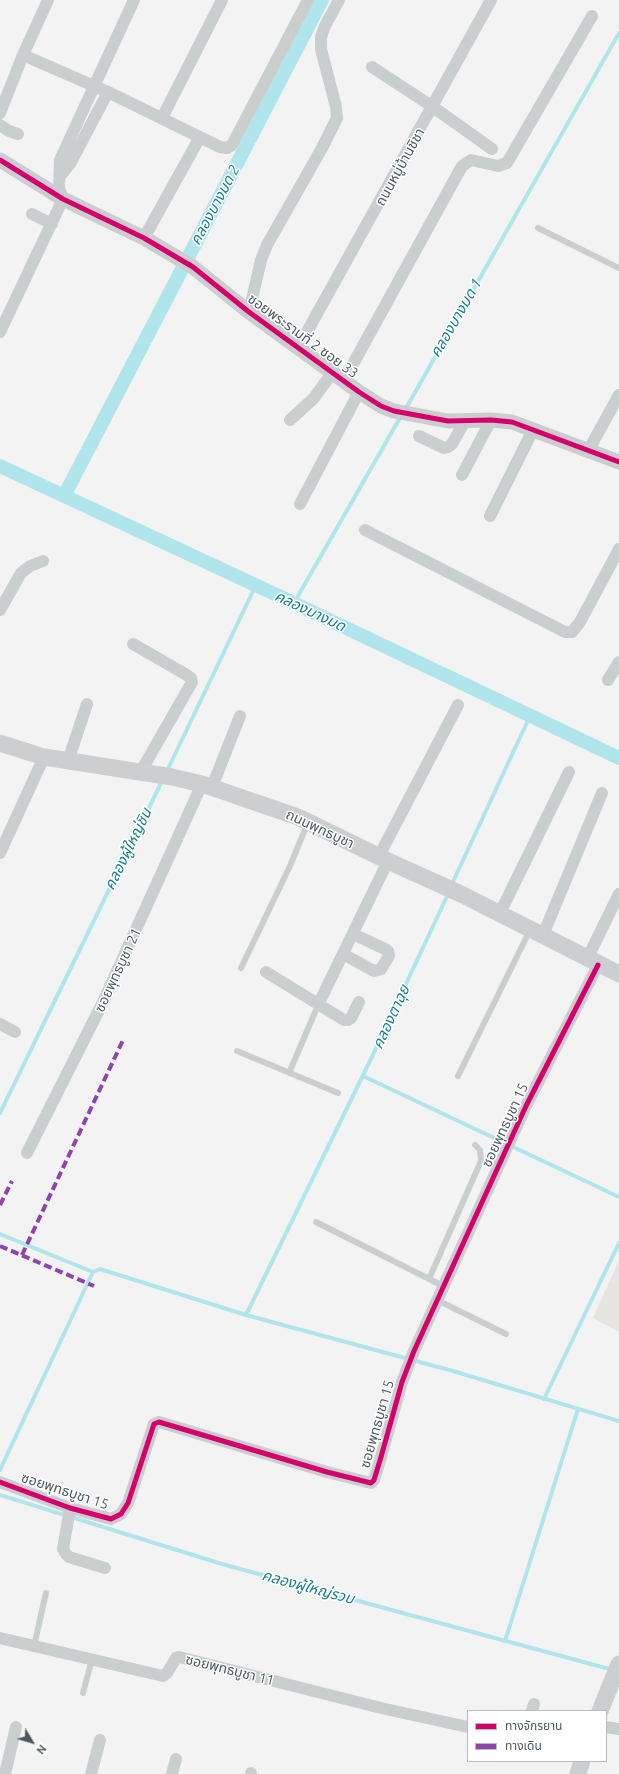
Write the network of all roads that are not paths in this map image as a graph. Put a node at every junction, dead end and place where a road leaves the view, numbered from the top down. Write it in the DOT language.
graph roads {
  1 [pos="48,0"];
  2 [pos="134,0"];
  3 [pos="222,0"];
  4 [pos="308,0"];
  5 [pos="339,0"];
  6 [pos="491,0"];
  7 [pos="592,16"];
  8 [pos="23,55"];
  9 [pos="372,67"];
  10 [pos="93,86"];
  11 [pos="108,92"];
  12 [pos="433,107"];
  13 [pos="0,113"];
  14 [pos="162,118"];
  15 [pos="0,125"];
  16 [pos="18,134"];
  17 [pos="200,137"];
  18 [pos="492,149"];
  19 [pos="0,160"];
  20 [pos="60,176"];
  21 [pos="63,199"];
  22 [pos="32,214"];
  23 [pos="52,224"];
  24 [pos="538,228"];
  25 [pos="144,238"];
  26 [pos="619,268"];
  27 [pos="249,312"];
  28 [pos="0,332"];
  29 [pos="298,348"];
  30 [pos="337,376"];
  31 [pos="359,392"];
  32 [pos="619,395"];
  33 [pos="290,420"];
  34 [pos="491,420"];
  35 [pos="465,422"];
  36 [pos="533,430"];
  37 [pos="418,436"];
  38 [pos="588,451"];
  39 [pos="619,462"];
  40 [pos="462,475"];
  41 [pos="300,504"];
  42 [pos="490,516"];
  43 [pos="365,530"];
  44 [pos="619,549"];
  45 [pos="43,561"];
  46 [pos="0,610"];
  47 [pos="133,644"];
  48 [pos="619,662"];
  49 [pos="608,680"];
  50 [pos="88,704"];
  51 [pos="458,705"];
  52 [pos="240,716"];
  53 [pos="0,743"];
  54 [pos="44,757"];
  55 [pos="68,761"];
  56 [pos="569,772"];
  57 [pos="146,774"];
  58 [pos="207,785"];
  59 [pos="602,793"];
  60 [pos="309,822"];
  61 [pos="0,853"];
  62 [pos="384,859"];
  63 [pos="619,894"];
  64 [pos="500,913"];
  65 [pos="537,931"];
  66 [pos="353,934"];
  67 [pos="343,954"];
  68 [pos="592,962"];
  69 [pos="241,968"];
  70 [pos="266,972"];
  71 [pos="619,974"];
  72 [pos="359,1002"];
  73 [pos="319,1003"];
  74 [pos="0,1024"];
  75 [pos="15,1032"];
  76 [pos="237,1051"];
  77 [pos="289,1073"];
  78 [pos="458,1076"];
  79 [pos="338,1093"];
  80 [pos="475,1145"];
  81 [pos="27,1153"];
  82 [pos="316,1222"];
  83 [pos="429,1279"];
  84 [pos="443,1286"];
  85 [pos="437,1300"];
  86 [pos="506,1334"];
  87 [pos="0,1482"];
  88 [pos="70,1508"];
  89 [pos="105,1568"];
  90 [pos="46,1593"];
  91 [pos="0,1638"];
  92 [pos="34,1646"];
  93 [pos="92,1659"];
  94 [pos="616,1671"];
  95 [pos="83,1693"];
  96 [pos="600,1710"];
  97 [pos="16,1727"];
  98 [pos="467,1727"];
  99 [pos="607,1727"];
  100 [pos="619,1729"];
  101 [pos="100,1740"];
  102 [pos="176,1760"];
  103 [pos="582,1762"];
  104 [pos="5,1774"];
  105 [pos="91,1774"];
  106 [pos="172,1774"];
  107 [pos="578,1774"];
  1 -- 8 [label="street"];
  2 -- 10 [label="street"];
  3 -- 14 [label="street"];
  4 -- 17 [label="street"];
  5 -- 27 [label="street"];
  6 -- 12 [label="street, ถนนหมู่บ้านชิชา"];
  7 -- 30 [label="street"];
  8 -- 10 [label="street"];
  8 -- 13 [label="street"];
  9 -- 12 [label="street"];
  10 -- 11 [label="street"];
  10 -- 20 [label="street"];
  11 -- 14 [label="street"];
  11 -- 20 [label="street"];
  12 -- 18 [label="street"];
  12 -- 29 [label="street, ถนนหมู่บ้านชิชา"];
  14 -- 17 [label="street"];
  15 -- 16 [label="street"];
  17 -- 25 [label="street"];
  19 -- 21 [label="street, ซอยพระรามที่ 2 ซอย 33"];
  20 -- 21 [label="street"];
  21 -- 23 [label="street"];
  21 -- 25 [label="street, ซอยพระรามที่ 2 ซอย 33"];
  22 -- 23 [label="street"];
  23 -- 28 [label="street"];
  24 -- 26 [label="lane"];
  25 -- 27 [label="street, ซอยพระรามที่ 2 ซอย 33"];
  27 -- 29 [label="street, ซอยพระรามที่ 2 ซอย 33"];
  29 -- 30 [label="street, ซอยพระรามที่ 2 ซอย 33"];
  30 -- 31 [label="street, ซอยพระรามที่ 2 ซอย 33"];
  30 -- 33 [label="street"];
  31 -- 35 [label="street, ซอยพระรามที่ 2 ซอย 33"];
  31 -- 41 [label="street"];
  32 -- 38 [label="street"];
  34 -- 35 [label="street, ซอยพระรามที่ 2 ซอย 33"];
  34 -- 36 [label="street, ซอยพระรามที่ 2 ซอย 33"];
  34 -- 40 [label="street"];
  35 -- 37 [label="street"];
  36 -- 38 [label="street, ซอยพระรามที่ 2 ซอย 33"];
  36 -- 42 [label="street"];
  38 -- 39 [label="street, ซอยพระรามที่ 2 ซอย 33"];
  43 -- 44 [label="street"];
  45 -- 46 [label="street"];
  47 -- 57 [label="street"];
  48 -- 49 [label="street"];
  50 -- 55 [label="street"];
  51 -- 62 [label="street"];
  52 -- 58 [label="street, ซอยพุทธบูชา 21"];
  53 -- 54 [label="main road, ถนนพุทธบูชา"];
  54 -- 55 [label="main road, ถนนพุทธบูชา"];
  54 -- 61 [label="street"];
  55 -- 57 [label="main road, ถนนพุทธบูชา"];
  56 -- 64 [label="street"];
  57 -- 58 [label="main road, ถนนพุทธบูชา"];
  58 -- 60 [label="main road, ถนนพุทธบูชา"];
  58 -- 81 [label="street, ซอยพุทธบูชา 21"];
  59 -- 65 [label="street"];
  60 -- 62 [label="main road, ถนนพุทธบูชา"];
  60 -- 69 [label="lane"];
  62 -- 64 [label="main road, ถนนพุทธบูชา"];
  62 -- 66 [label="street"];
  63 -- 68 [label="street, ซอยพุทธบูชา 15"];
  64 -- 65 [label="main road, ถนนพุทธบูชา"];
  65 -- 68 [label="main road, ถนนพุทธบูชา"];
  65 -- 78 [label="lane"];
  66 -- 67 [label="street"];
  66 -- 67 [label="street"];
  67 -- 73 [label="street"];
  68 -- 71 [label="main road, ถนนพุทธบูชา"];
  68 -- 84 [label="street, ซอยพุทธบูชา 15"];
  70 -- 73 [label="street"];
  72 -- 73 [label="street"];
  73 -- 77 [label="lane"];
  74 -- 75 [label="street"];
  76 -- 77 [label="lane"];
  77 -- 79 [label="lane"];
  80 -- 83 [label="lane"];
  82 -- 83 [label="lane"];
  83 -- 84 [label="lane"];
  84 -- 85 [label="street, ซอยพุทธบูชา 15"];
  85 -- 86 [label="lane"];
  85 -- 88 [label="street, ซอยพุทธบูชา 15"];
  87 -- 88 [label="street, ซอยพุทธบูชา 15"];
  88 -- 89 [label="street"];
  90 -- 92 [label="lane"];
  91 -- 92 [label="street, ซอยพุทธบูชา 11"];
  92 -- 93 [label="street, ซอยพุทธบูชา 11"];
  93 -- 95 [label="lane"];
  93 -- 98 [label="street, ซอยพุทธบูชา 11"];
  94 -- 96 [label="main road"];
  97 -- 104 [label="street"];
  99 -- 100 [label="street"];
  101 -- 105 [label="street"];
  102 -- 106 [label="street"];
  103 -- 107 [label="main road"];
}
